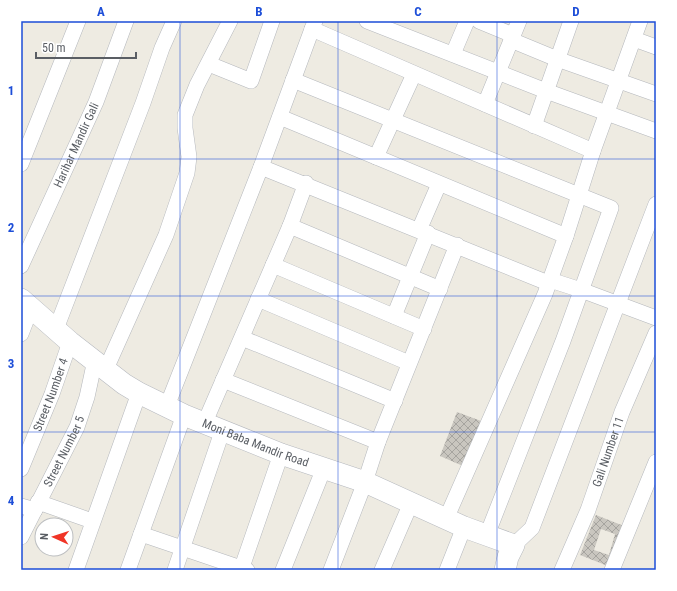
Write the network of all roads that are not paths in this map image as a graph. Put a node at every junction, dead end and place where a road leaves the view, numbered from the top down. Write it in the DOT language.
graph roads {
  1 [pos="78,21"];
  2 [pos="126,21"];
  3 [pos="174,21"];
  4 [pos="230,21"];
  5 [pos="272,21"];
  6 [pos="367,21"];
  7 [pos="467,21"];
  8 [pos="479,21"];
  9 [pos="518,21"];
  10 [pos="571,21"];
  11 [pos="640,21"];
  12 [pos="313,25"];
  13 [pos="512,38"];
  14 [pos="634,40"];
  15 [pos="656,47"];
  16 [pos="453,54"];
  17 [pos="557,59"];
  18 [pos="209,64"];
  19 [pos="498,71"];
  20 [pos="414,74"];
  21 [pos="293,80"];
  22 [pos="618,81"];
  23 [pos="546,91"];
  24 [pos="656,94"];
  25 [pos="485,104"];
  26 [pos="607,112"];
  27 [pos="280,117"];
  28 [pos="393,120"];
  29 [pos="534,126"];
  30 [pos="656,131"];
  31 [pos="593,151"];
  32 [pos="376,157"];
  33 [pos="21,164"];
  34 [pos="262,167"];
  35 [pos="306,183"];
  36 [pos="439,184"];
  37 [pos="579,195"];
  38 [pos="654,213"];
  39 [pos="290,226"];
  40 [pos="424,232"];
  41 [pos="566,236"];
  42 [pos="457,245"];
  43 [pos="273,265"];
  44 [pos="21,266"];
  45 [pos="411,277"];
  46 [pos="550,280"];
  47 [pos="440,289"];
  48 [pos="581,290"];
  49 [pos="258,299"];
  50 [pos="26,303"];
  51 [pos="617,305"];
  52 [pos="394,316"];
  53 [pos="656,318"];
  54 [pos="424,329"];
  55 [pos="656,333"];
  56 [pos="21,334"];
  57 [pos="63,336"];
  58 [pos="242,338"];
  59 [pos="409,363"];
  60 [pos="100,365"];
  61 [pos="223,380"];
  62 [pos="139,393"];
  63 [pos="395,401"];
  64 [pos="176,410"];
  65 [pos="214,426"];
  66 [pos="378,442"];
  67 [pos="281,454"];
  68 [pos="656,462"];
  69 [pos="324,468"];
  70 [pos="21,469"];
  71 [pos="365,482"];
  72 [pos="411,503"];
  73 [pos="31,506"];
  74 [pos="92,521"];
  75 [pos="455,523"];
  76 [pos="141,534"];
  77 [pos="487,535"];
  78 [pos="21,537"];
  79 [pos="514,545"];
  80 [pos="182,548"];
  81 [pos="243,569"];
  82 [pos="76,570"];
  83 [pos="128,570"];
  84 [pos="175,570"];
  85 [pos="283,570"];
  86 [pos="331,570"];
  87 [pos="382,570"];
  88 [pos="447,570"];
  89 [pos="505,570"];
  90 [pos="562,570"];
  91 [pos="612,570"];
  1 -- 33 [label="street"];
  2 -- 44 [label="street, Harihar Mandir Gali"];
  3 -- 57 [label="street, Street Number 4"];
  4 -- 18 [label="street, Street Number 5"];
  5 -- 18 [label="street"];
  6 -- 16 [label="street"];
  7 -- 16 [label="street"];
  8 -- 13 [label="street"];
  9 -- 13 [label="street"];
  10 -- 17 [label="street"];
  11 -- 14 [label="street"];
  12 -- 20 [label="street"];
  12 -- 21 [label="street"];
  13 -- 17 [label="street"];
  13 -- 19 [label="street"];
  14 -- 15 [label="street"];
  14 -- 22 [label="street"];
  16 -- 19 [label="street"];
  17 -- 22 [label="street"];
  17 -- 23 [label="street"];
  18 -- 60 [label="street, Street Number 5"];
  19 -- 23 [label="street"];
  19 -- 25 [label="street"];
  20 -- 25 [label="street"];
  20 -- 28 [label="street"];
  21 -- 27 [label="street"];
  21 -- 28 [label="street"];
  22 -- 24 [label="street"];
  22 -- 26 [label="street"];
  23 -- 26 [label="street"];
  23 -- 29 [label="street"];
  25 -- 29 [label="street"];
  26 -- 30 [label="street"];
  26 -- 31 [label="street"];
  27 -- 32 [label="street"];
  27 -- 34 [label="street"];
  28 -- 32 [label="street"];
  28 -- 37 [label="street"];
  29 -- 31 [label="street"];
  31 -- 37 [label="street"];
  32 -- 36 [label="street"];
  34 -- 35 [label="street"];
  34 -- 64 [label="street"];
  35 -- 39 [label="street"];
  35 -- 40 [label="street"];
  36 -- 40 [label="street"];
  36 -- 41 [label="street"];
  37 -- 41 [label="street"];
  37 -- 48 [label="street"];
  38 -- 51 [label="street"];
  39 -- 43 [label="street"];
  39 -- 45 [label="street"];
  40 -- 42 [label="street"];
  40 -- 45 [label="street"];
  41 -- 46 [label="street"];
  42 -- 46 [label="street"];
  42 -- 47 [label="street"];
  43 -- 49 [label="street"];
  43 -- 52 [label="street"];
  45 -- 47 [label="street"];
  45 -- 52 [label="street"];
  46 -- 48 [label="street"];
  46 -- 75 [label="street"];
  47 -- 54 [label="street"];
  48 -- 51 [label="street"];
  48 -- 77 [label="street"];
  49 -- 58 [label="street"];
  49 -- 59 [label="street"];
  50 -- 56 [label="street"];
  50 -- 57 [label="street, Moni Baba Mandir Road"];
  51 -- 53 [label="street"];
  51 -- 79 [label="street"];
  52 -- 54 [label="street"];
  54 -- 59 [label="street"];
  55 -- 90 [label="street, Gali Number 11"];
  57 -- 60 [label="street, Moni Baba Mandir Road"];
  57 -- 70 [label="street, Street Number 4"];
  58 -- 61 [label="street"];
  58 -- 63 [label="street"];
  59 -- 63 [label="street"];
  60 -- 62 [label="street, Moni Baba Mandir Road"];
  60 -- 73 [label="street, Street Number 5"];
  61 -- 65 [label="street"];
  61 -- 66 [label="street"];
  62 -- 64 [label="street, Moni Baba Mandir Road"];
  62 -- 74 [label="street"];
  63 -- 66 [label="street"];
  64 -- 65 [label="street, Moni Baba Mandir Road"];
  64 -- 76 [label="street"];
  65 -- 67 [label="street, Moni Baba Mandir Road"];
  65 -- 80 [label="street"];
  66 -- 71 [label="street"];
  67 -- 69 [label="street, Moni Baba Mandir Road"];
  67 -- 81 [label="street"];
  68 -- 91 [label="street"];
  69 -- 71 [label="street, Moni Baba Mandir Road"];
  69 -- 85 [label="street"];
  71 -- 72 [label="street, Moni Baba Mandir Road"];
  71 -- 86 [label="street"];
  72 -- 75 [label="street, Moni Baba Mandir Road"];
  72 -- 87 [label="street"];
  73 -- 74 [label="street"];
  73 -- 78 [label="street, Street Number 5"];
  74 -- 82 [label="street"];
  75 -- 77 [label="street, Moni Baba Mandir Road"];
  75 -- 88 [label="street"];
  76 -- 80 [label="street"];
  76 -- 83 [label="street"];
  77 -- 79 [label="street, Moni Baba Mandir Road"];
  79 -- 89 [label="street"];
  80 -- 81 [label="street"];
  80 -- 84 [label="street"];
}
